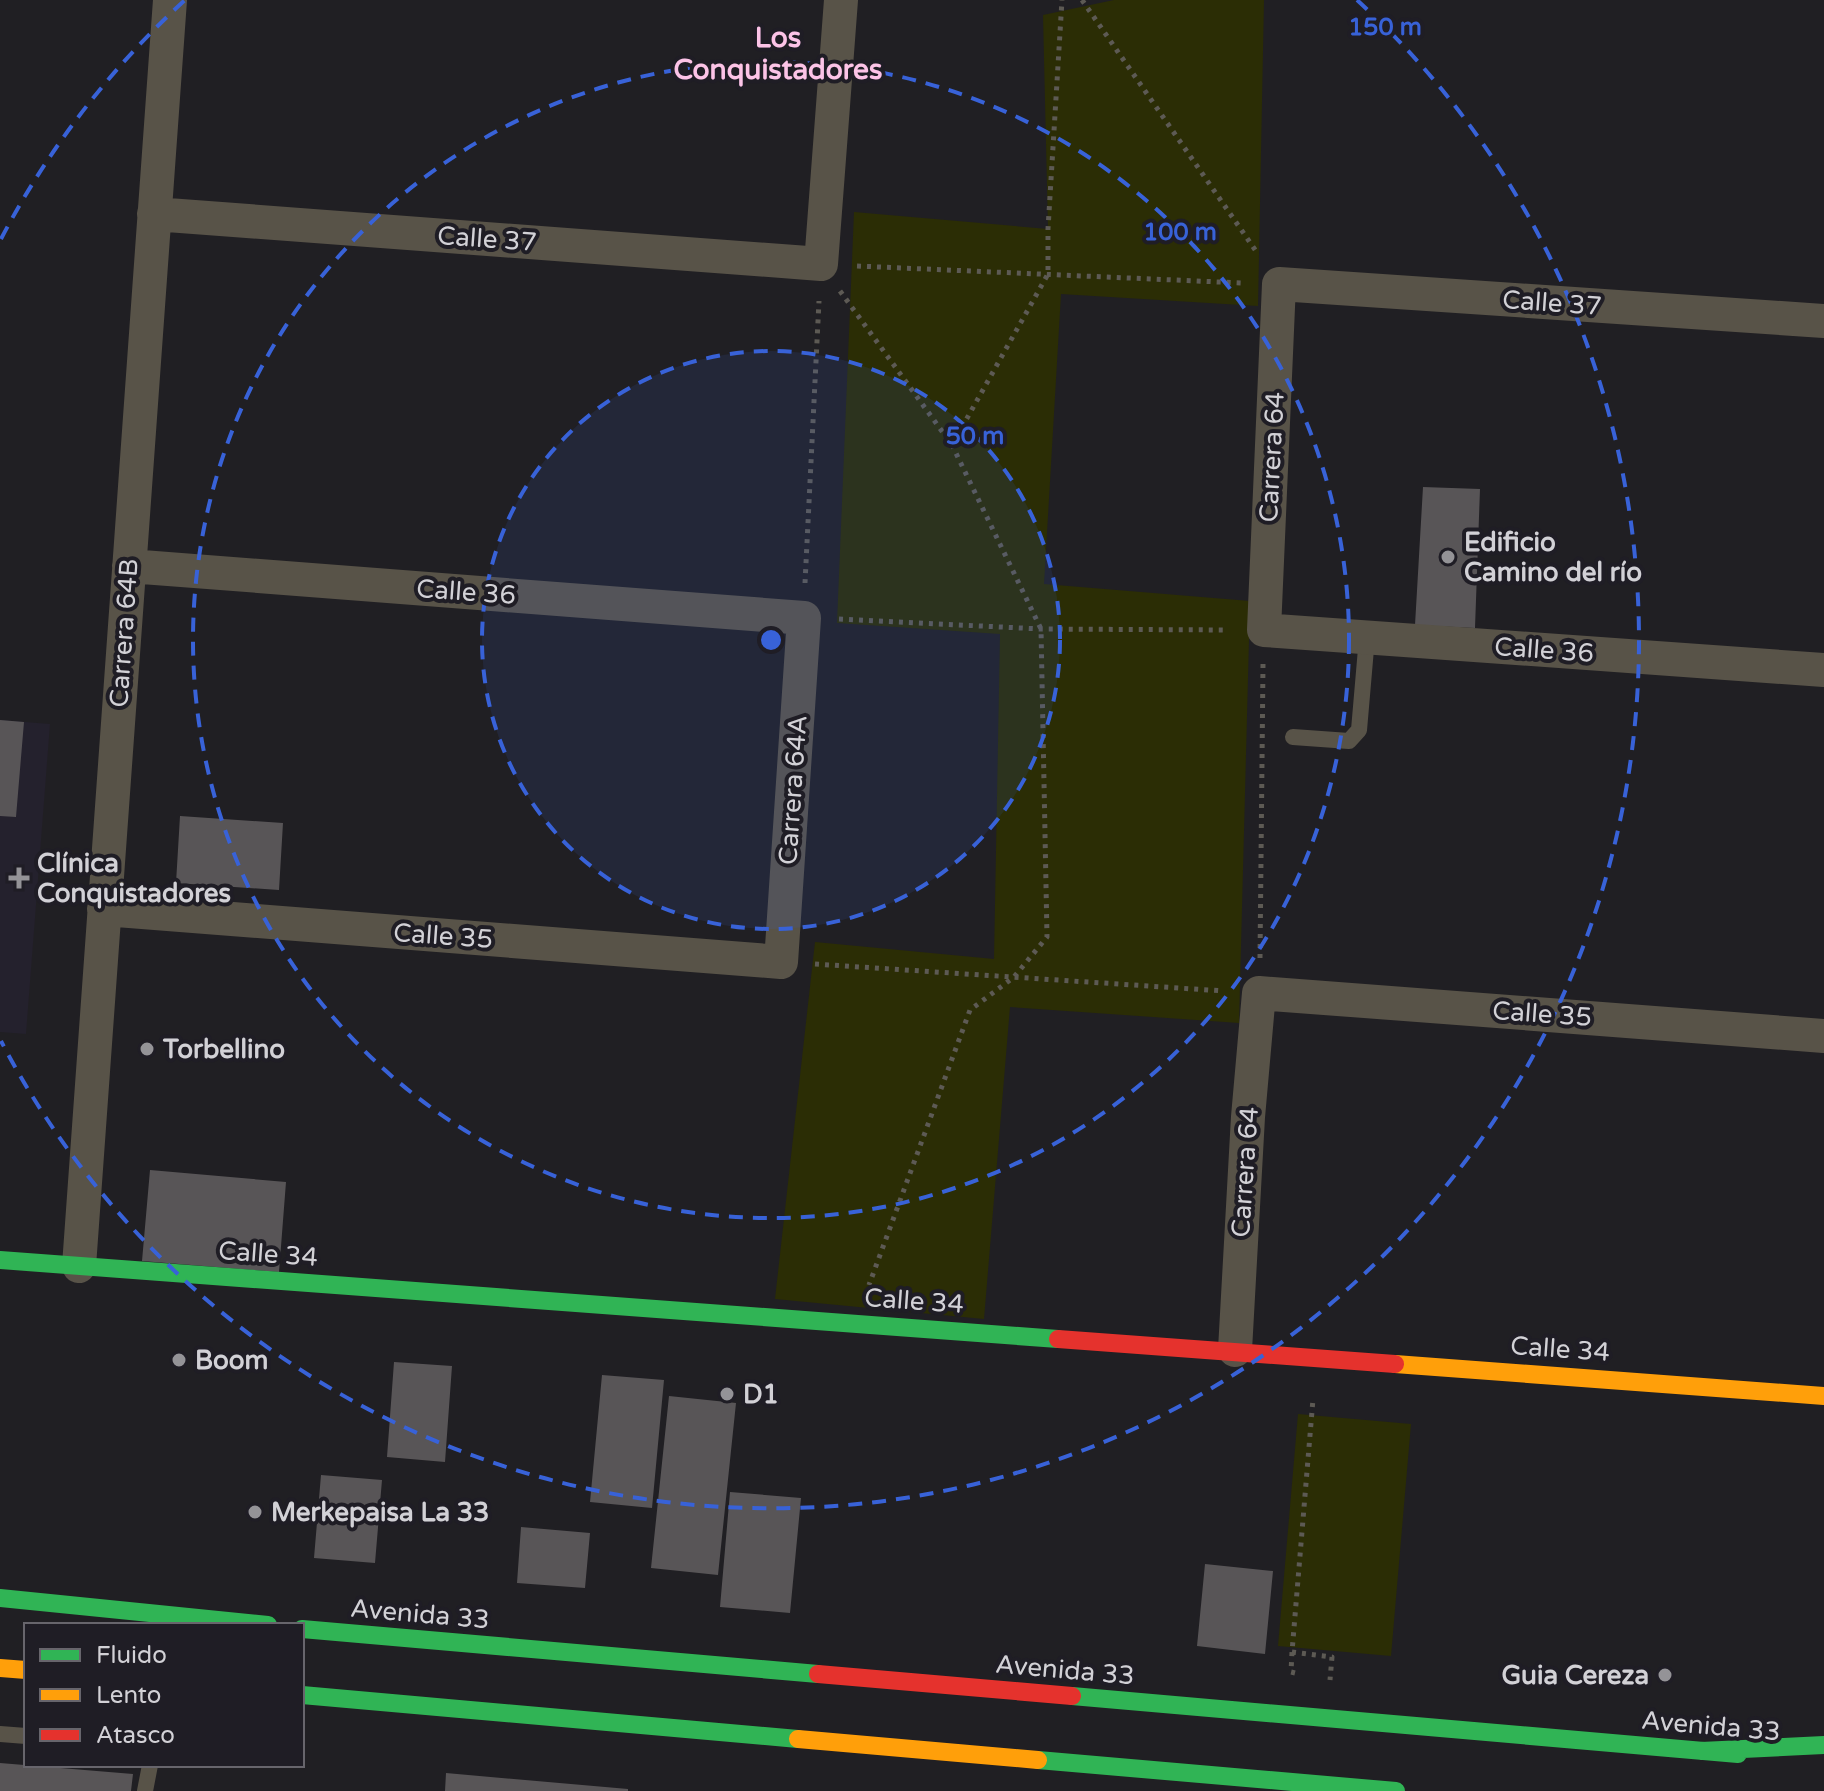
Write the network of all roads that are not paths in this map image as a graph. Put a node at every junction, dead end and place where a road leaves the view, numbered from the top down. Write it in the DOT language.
graph roads {
  1 [pos="170,0"];
  2 [pos="841,0"];
  3 [pos="154,214"];
  4 [pos="1279,284"];
  5 [pos="1824,321"];
  6 [pos="129,566"];
  7 [pos="804,618"];
  8 [pos="1264,630"];
  9 [pos="1367,637"];
  10 [pos="1824,670"];
  11 [pos="1293,737"];
  12 [pos="104,909"];
  13 [pos="781,962"];
  14 [pos="1259,993"];
  15 [pos="1824,1036"];
  16 [pos="0,1260"];
  17 [pos="79,1266"];
  18 [pos="1235,1350"];
  19 [pos="1824,1396"];
  20 [pos="0,1598"];
  21 [pos="248,1623"];
  22 [pos="304,1629"];
  23 [pos="0,1668"];
  24 [pos="24,1670"];
  25 [pos="304,1695"];
  26 [pos="0,1734"];
  27 [pos="24,1736"];
  28 [pos="1824,1745"];
  29 [pos="1701,1751"];
  30 [pos="1824,1762"];
  31 [pos="150,1767"];
  32 [pos="145,1791"];
  33 [pos="1396,1791"];
  1 -- 3 [label="street, Carrera 64B"];
  2 -- 3 [label="street, Calle 37"];
  3 -- 6 [label="street, Carrera 64B"];
  4 -- 5 [label="street, Calle 37"];
  4 -- 8 [label="street, Carrera 64"];
  6 -- 7 [label="street, Calle 36"];
  6 -- 12 [label="street, Carrera 64B"];
  7 -- 13 [label="street, Carrera 64A"];
  8 -- 9 [label="street, Calle 36"];
  9 -- 10 [label="street, Calle 36"];
  9 -- 11 [label="lane"];
  12 -- 13 [label="street, Calle 35"];
  12 -- 17 [label="street, Carrera 64B"];
  14 -- 15 [label="street, Calle 35"];
  14 -- 18 [label="street, Carrera 64"];
  16 -- 17 [label="main road, Calle 34"];
  17 -- 18 [label="main road, Calle 34"];
  18 -- 19 [label="main road, Calle 34"];
  20 -- 21 [label="main road"];
  22 -- 29 [label="main road, Avenida 33"];
  23 -- 24 [label="main road"];
  25 -- 33 [label="main road"];
  26 -- 27 [label="lane"];
  28 -- 29 [label="main road"];
  29 -- 30 [label="main road, Avenida 33"];
  31 -- 32 [label="lane"];
}
